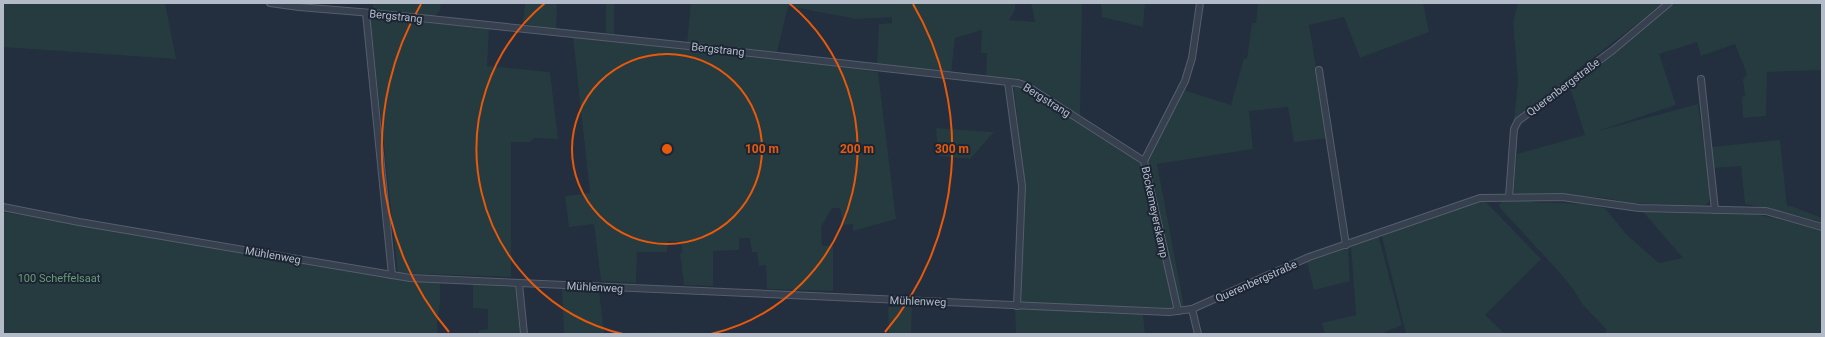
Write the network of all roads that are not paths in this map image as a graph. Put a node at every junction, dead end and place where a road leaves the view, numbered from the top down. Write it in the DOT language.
graph roads {
  1 [pos="270,3"];
  2 [pos="1200,3"];
  3 [pos="1669,3"];
  4 [pos="366,13"];
  5 [pos="1319,70"];
  6 [pos="1702,79"];
  7 [pos="1008,82"];
  8 [pos="1144,161"];
  9 [pos="1509,197"];
  10 [pos="3,207"];
  11 [pos="1715,210"];
  12 [pos="1822,227"];
  13 [pos="1346,245"];
  14 [pos="392,275"];
  15 [pos="518,284"];
  16 [pos="1017,306"];
  17 [pos="1192,309"];
  18 [pos="1178,312"];
  19 [pos="524,334"];
  20 [pos="1198,334"];
  1 -- 4 [label="street, Bergstrang"];
  2 -- 8 [label="street, Böckemeyerskamp"];
  3 -- 9 [label="street, Querenbergstraße"];
  4 -- 7 [label="street, Bergstrang"];
  4 -- 14 [label="street"];
  5 -- 13 [label="street"];
  6 -- 11 [label="street"];
  7 -- 8 [label="street, Bergstrang"];
  7 -- 16 [label="street"];
  8 -- 18 [label="street, Böckemeyerskamp"];
  9 -- 11 [label="street, Querenbergstraße"];
  9 -- 13 [label="street, Querenbergstraße"];
  10 -- 14 [label="street, Mühlenweg"];
  11 -- 12 [label="street, Querenbergstraße"];
  13 -- 17 [label="street, Querenbergstraße"];
  14 -- 15 [label="street, Mühlenweg"];
  15 -- 16 [label="street, Mühlenweg"];
  15 -- 19 [label="street"];
  16 -- 18 [label="street, Mühlenweg"];
  17 -- 18 [label="street, Mühlenweg"];
  17 -- 20 [label="street"];
}
